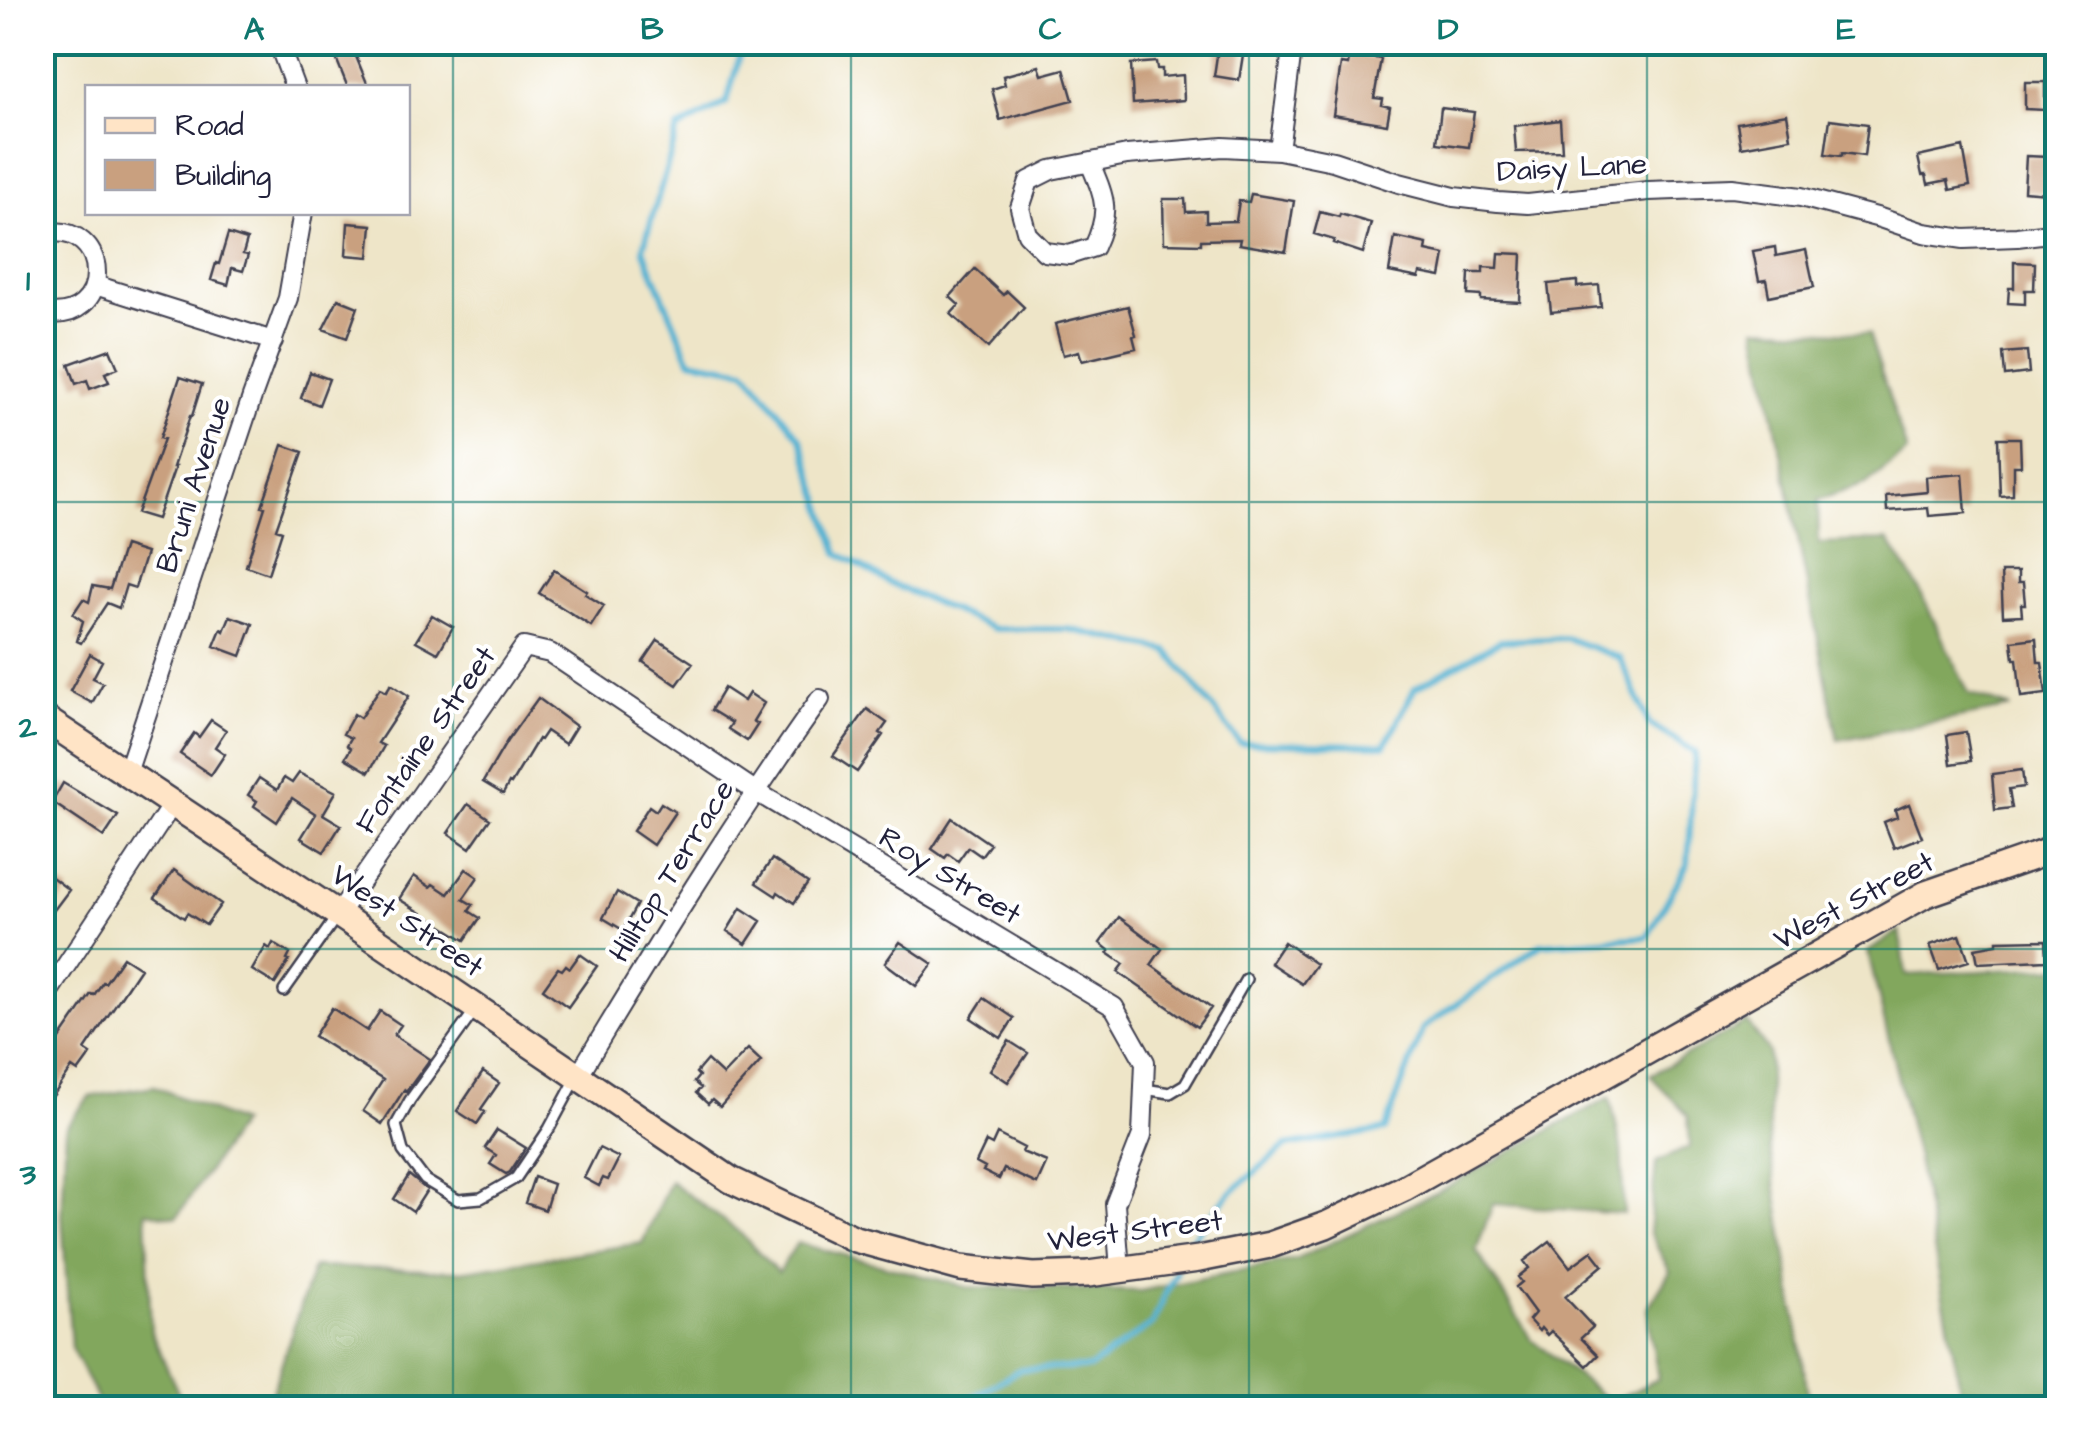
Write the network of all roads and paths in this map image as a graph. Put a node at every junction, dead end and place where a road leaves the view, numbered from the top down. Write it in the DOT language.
graph roads {
  1 [pos="278,42"];
  2 [pos="1293,42"];
  3 [pos="294,85"];
  4 [pos="1280,150"];
  5 [pos="1090,163"];
  6 [pos="303,215"];
  7 [pos="2058,232"];
  8 [pos="42,234"];
  9 [pos="95,285"];
  10 [pos="42,312"];
  11 [pos="273,341"];
  12 [pos="524,648"];
  13 [pos="820,699"];
  14 [pos="42,717"];
  15 [pos="127,773"];
  16 [pos="755,790"];
  17 [pos="172,804"];
  18 [pos="2058,848"];
  19 [pos="338,914"];
  20 [pos="1246,979"];
  21 [pos="284,992"];
  22 [pos="42,1002"];
  23 [pos="477,1007"];
  24 [pos="578,1076"];
  25 [pos="1144,1088"];
  26 [pos="1120,1270"];
  1 -- 3 [label="street"];
  2 -- 4 [label="street"];
  4 -- 5 [label="street, Daisy Lane"];
  4 -- 7 [label="street, Daisy Lane"];
  5 -- 5 [label="street, Daisy Lane"];
  6 -- 11 [label="street, Bruni Avenue"];
  8 -- 9 [label="street"];
  9 -- 10 [label="street"];
  9 -- 11 [label="street"];
  11 -- 15 [label="street, Bruni Avenue"];
  12 -- 16 [label="street, Roy Street"];
  12 -- 19 [label="street, Fontaine Street"];
  13 -- 16 [label="street, Hilltop Terrace"];
  14 -- 15 [label="main road, West Street"];
  15 -- 17 [label="main road, West Street"];
  16 -- 24 [label="street, Hilltop Terrace"];
  16 -- 25 [label="street, Roy Street"];
  17 -- 19 [label="main road, West Street"];
  17 -- 22 [label="street"];
  18 -- 26 [label="main road, West Street"];
  19 -- 21 [label="lane"];
  19 -- 23 [label="main road, West Street"];
  20 -- 25 [label="lane"];
  23 -- 24 [label="main road, West Street"];
  23 -- 24 [label="lane"];
  24 -- 26 [label="main road, West Street"];
  25 -- 26 [label="street, Roy Street"];
}
